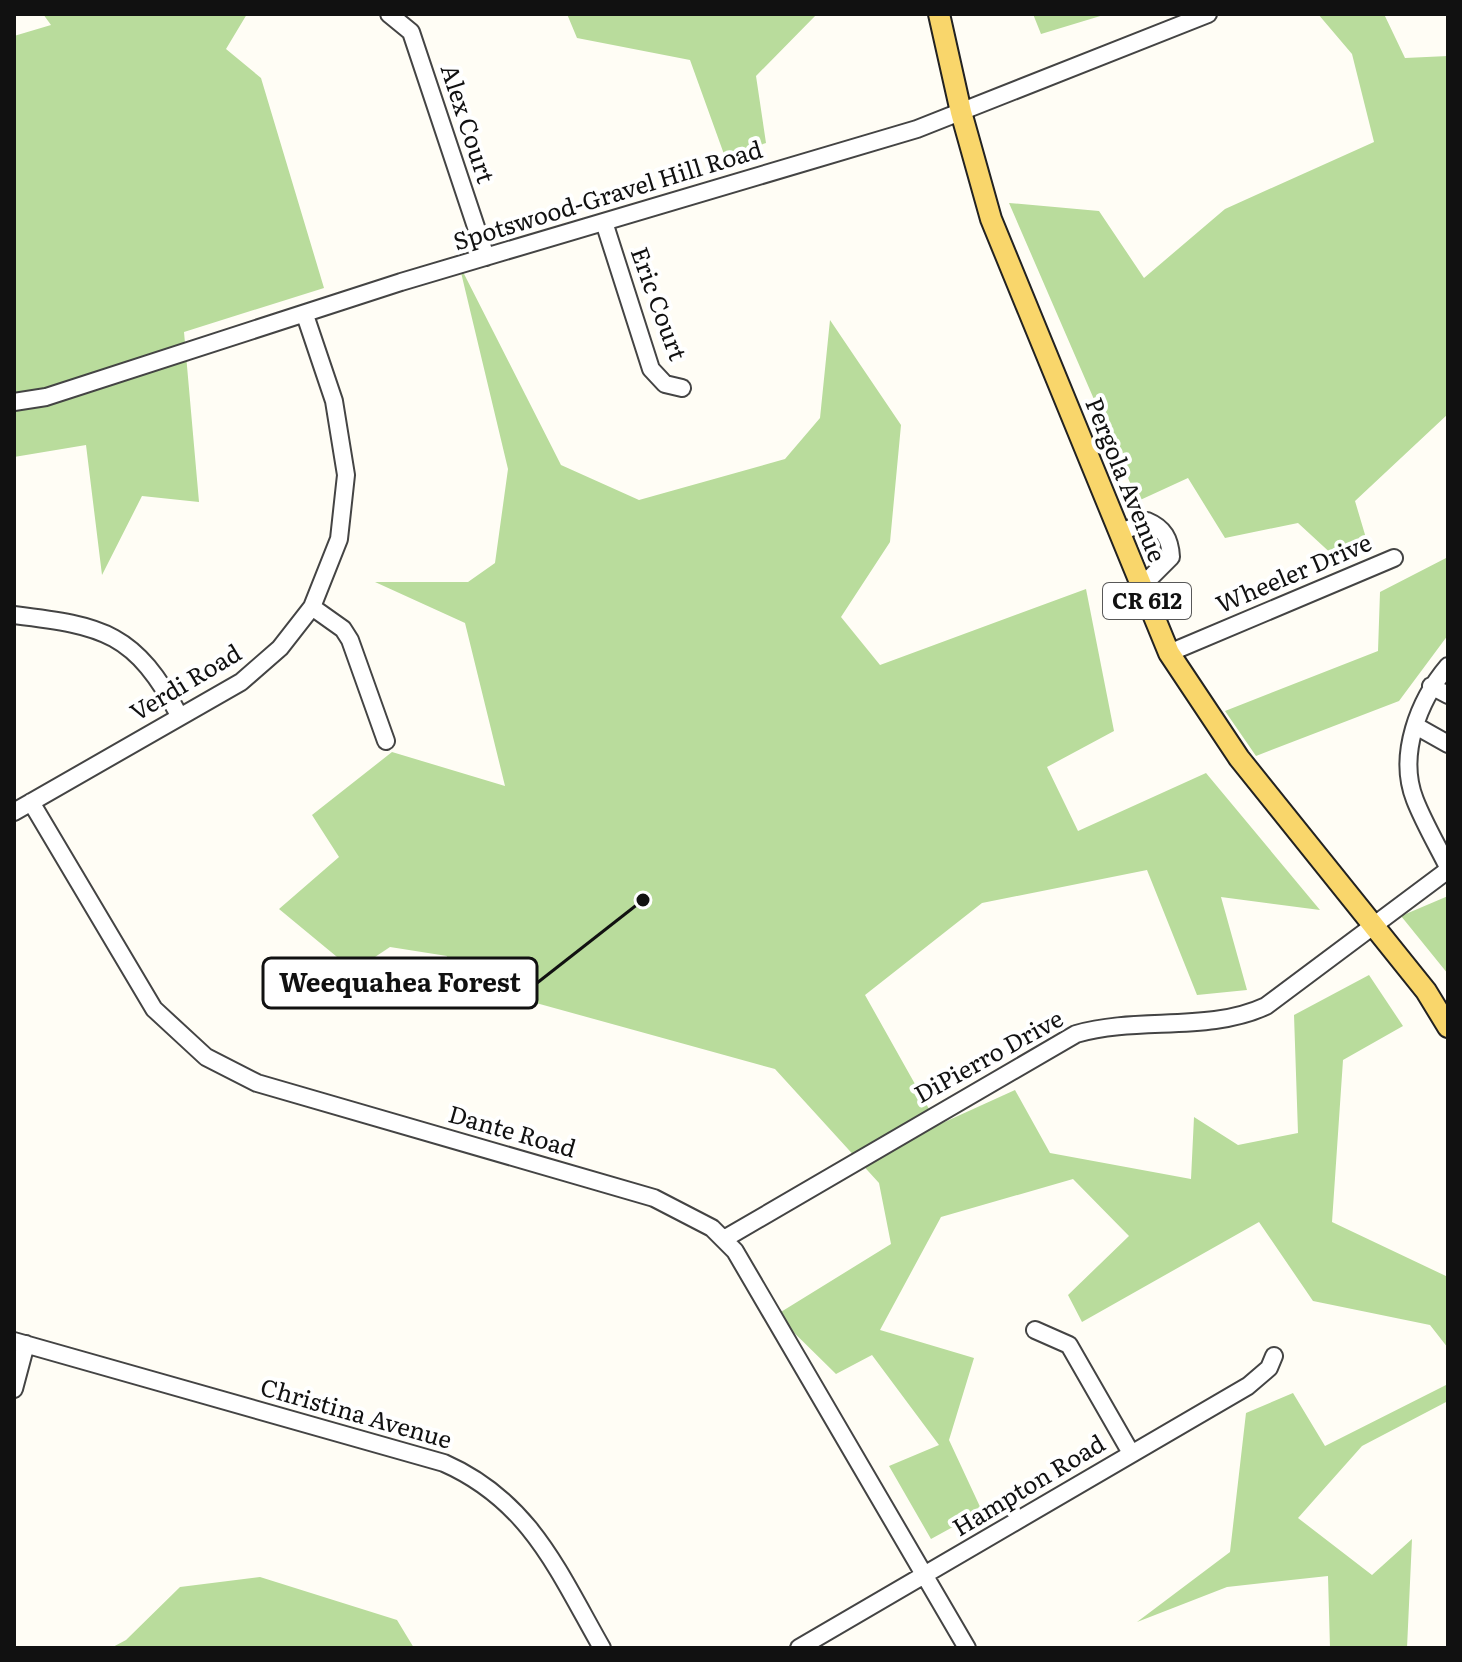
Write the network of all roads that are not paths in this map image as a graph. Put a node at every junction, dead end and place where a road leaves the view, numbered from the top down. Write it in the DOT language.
graph roads {
  1 [pos="389,14"];
  2 [pos="939,14"];
  3 [pos="1208,14"];
  4 [pos="961,112"];
  5 [pos="604,222"];
  6 [pos="486,257"];
  7 [pos="305,315"];
  8 [pos="682,388"];
  9 [pos="14,402"];
  10 [pos="1119,533"];
  11 [pos="1394,558"];
  12 [pos="1141,587"];
  13 [pos="312,607"];
  14 [pos="14,615"];
  15 [pos="1169,653"];
  16 [pos="1448,666"];
  17 [pos="1431,686"];
  18 [pos="1448,695"];
  19 [pos="180,717"];
  20 [pos="1416,726"];
  21 [pos="386,741"];
  22 [pos="1448,744"];
  23 [pos="31,802"];
  24 [pos="14,812"];
  25 [pos="1448,869"];
  26 [pos="1373,924"];
  27 [pos="1448,1027"];
  28 [pos="724,1239"];
  29 [pos="1035,1330"];
  30 [pos="20,1343"];
  31 [pos="1274,1356"];
  32 [pos="14,1389"];
  33 [pos="1131,1453"];
  34 [pos="924,1576"];
  35 [pos="602,1648"];
  36 [pos="799,1648"];
  37 [pos="967,1648"];
  1 -- 6 [label="street, Alex Court"];
  2 -- 4 [label="main road, CR 612"];
  3 -- 4 [label="street, Spotswood-Gravel Hill Road"];
  4 -- 5 [label="street, Spotswood-Gravel Hill Road"];
  4 -- 10 [label="main road, Pergola Avenue / CR 612"];
  5 -- 6 [label="street, Spotswood-Gravel Hill Road"];
  5 -- 8 [label="street, Eric Court"];
  6 -- 7 [label="street, Spotswood-Gravel Hill Road"];
  7 -- 9 [label="street, Spotswood-Gravel Hill Road"];
  7 -- 13 [label="street, Verdi Road"];
  10 -- 12 [label="main road, Pergola Avenue / CR 612"];
  10 -- 12 [label="street"];
  11 -- 15 [label="street, Wheeler Drive"];
  12 -- 15 [label="main road, Pergola Avenue / CR 612"];
  13 -- 19 [label="street, Verdi Road"];
  13 -- 21 [label="street"];
  14 -- 19 [label="street"];
  15 -- 26 [label="main road, Pergola Avenue / CR 612"];
  16 -- 17 [label="street"];
  17 -- 18 [label="street"];
  17 -- 20 [label="street"];
  19 -- 23 [label="street, Verdi Road"];
  20 -- 22 [label="street"];
  20 -- 25 [label="street"];
  23 -- 24 [label="street, Verdi Road"];
  23 -- 28 [label="street, Dante Road"];
  25 -- 26 [label="street, DiPierro Drive"];
  26 -- 27 [label="main road, Pergola Avenue / CR 612"];
  26 -- 28 [label="street, DiPierro Drive"];
  28 -- 34 [label="street, Dante Road"];
  29 -- 33 [label="street"];
  30 -- 32 [label="street"];
  30 -- 35 [label="street, Christina Avenue"];
  31 -- 33 [label="street, Hampton Road"];
  33 -- 34 [label="street, Hampton Road"];
  34 -- 36 [label="street, Hampton Road"];
  34 -- 37 [label="street, Dante Road"];
}
